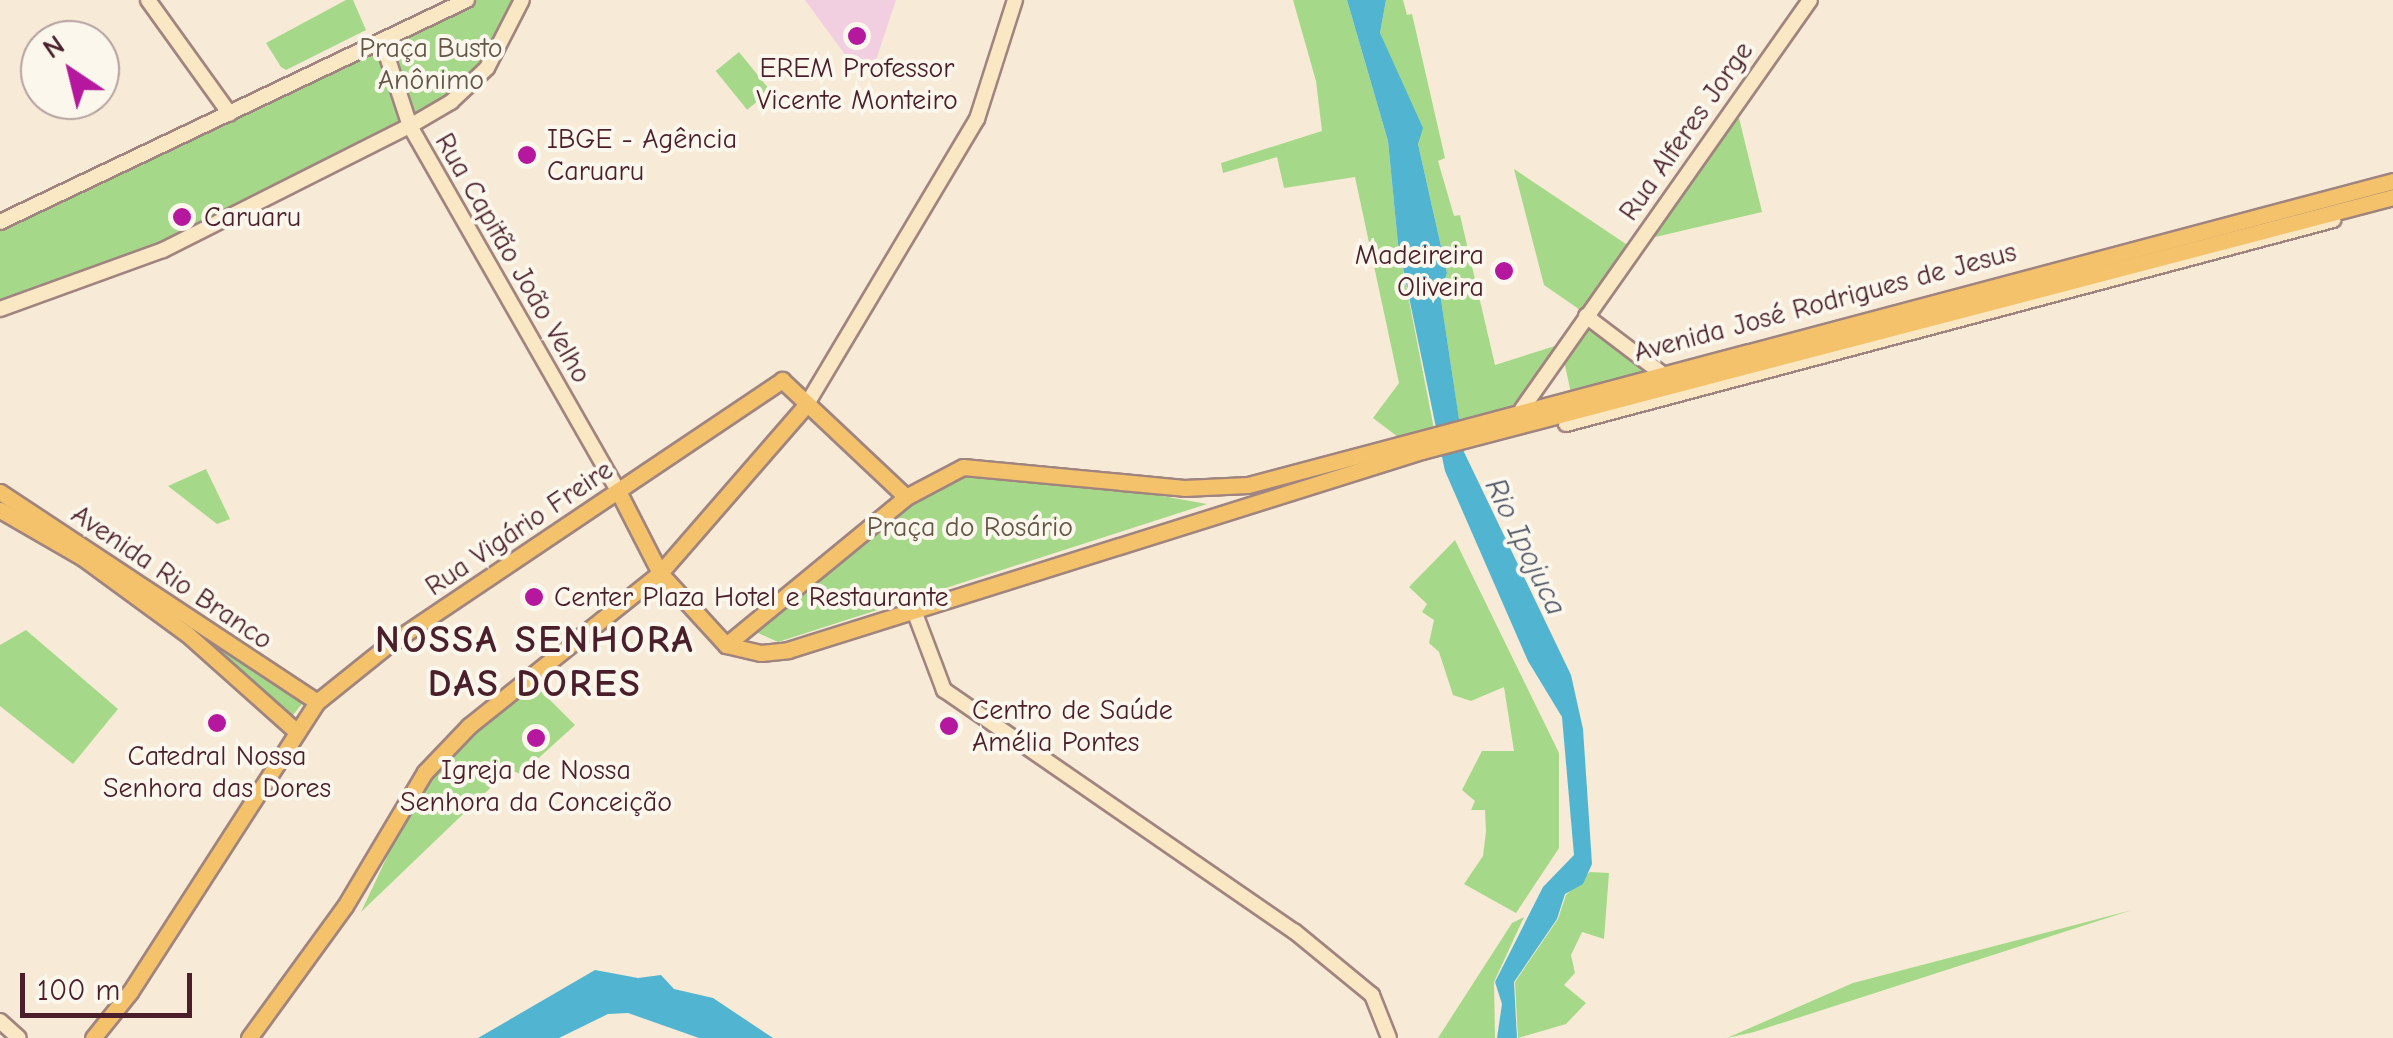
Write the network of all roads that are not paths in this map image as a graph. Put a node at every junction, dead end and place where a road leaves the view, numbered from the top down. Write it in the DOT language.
graph roads {
  1 [pos="148,0"];
  2 [pos="468,0"];
  3 [pos="522,0"];
  4 [pos="1015,0"];
  5 [pos="1810,0"];
  6 [pos="382,41"];
  7 [pos="230,114"];
  8 [pos="410,126"];
  9 [pos="2393,182"];
  10 [pos="2393,200"];
  11 [pos="0,222"];
  12 [pos="1604,291"];
  13 [pos="0,309"];
  14 [pos="1586,316"];
  15 [pos="1602,324"];
  16 [pos="1672,382"];
  17 [pos="807,404"];
  18 [pos="1522,409"];
  19 [pos="1498,424"];
  20 [pos="1566,424"];
  21 [pos="1275,486"];
  22 [pos="618,491"];
  23 [pos="0,492"];
  24 [pos="906,498"];
  25 [pos="0,510"];
  26 [pos="660,573"];
  27 [pos="913,608"];
  28 [pos="726,646"];
  29 [pos="317,702"];
  30 [pos="296,732"];
  31 [pos="0,1021"];
  32 [pos="19,1038"];
  33 [pos="93,1038"];
  34 [pos="249,1038"];
  35 [pos="1389,1038"];
  1 -- 7 [label="main road"];
  2 -- 6 [label="main road"];
  3 -- 8 [label="main road"];
  4 -- 17 [label="main road"];
  5 -- 12 [label="main road, Rua Alferes Jorge"];
  6 -- 7 [label="main road"];
  6 -- 8 [label="main road, Rua Capitão João Velho"];
  7 -- 11 [label="main road"];
  8 -- 13 [label="main road"];
  8 -- 22 [label="main road, Rua Capitão João Velho"];
  9 -- 16 [label="main road, Avenida José Rodrigues de Jesus"];
  10 -- 16 [label="main road, Avenida José Rodrigues de Jesus"];
  12 -- 14 [label="main road, Rua Alferes Jorge"];
  12 -- 15 [label="main road"];
  14 -- 15 [label="main road"];
  14 -- 18 [label="main road, Rua Alferes Jorge"];
  15 -- 16 [label="main road"];
  16 -- 18 [label="main road, Avenida José Rodrigues de Jesus"];
  16 -- 19 [label="main road, Avenida José Rodrigues de Jesus"];
  16 -- 20 [label="main road, Avenida José Rodrigues de Jesus"];
  17 -- 22 [label="main road, Rua Vigário Freire"];
  17 -- 24 [label="main road"];
  17 -- 26 [label="main road"];
  18 -- 19 [label="main road, Avenida José Rodrigues de Jesus"];
  19 -- 21 [label="main road, Avenida José Rodrigues de Jesus"];
  21 -- 24 [label="main road"];
  21 -- 27 [label="main road"];
  22 -- 26 [label="main road"];
  22 -- 29 [label="main road, Rua Vigário Freire"];
  23 -- 29 [label="main road, Avenida Rio Branco"];
  24 -- 28 [label="main road"];
  25 -- 30 [label="main road, Avenida Rio Branco"];
  26 -- 28 [label="main road"];
  26 -- 34 [label="main road"];
  27 -- 28 [label="main road"];
  27 -- 35 [label="main road"];
  29 -- 30 [label="main road, Rua Vigário Freire"];
  30 -- 33 [label="main road, Rua Vigário Freire"];
  31 -- 32 [label="main road"];
}
